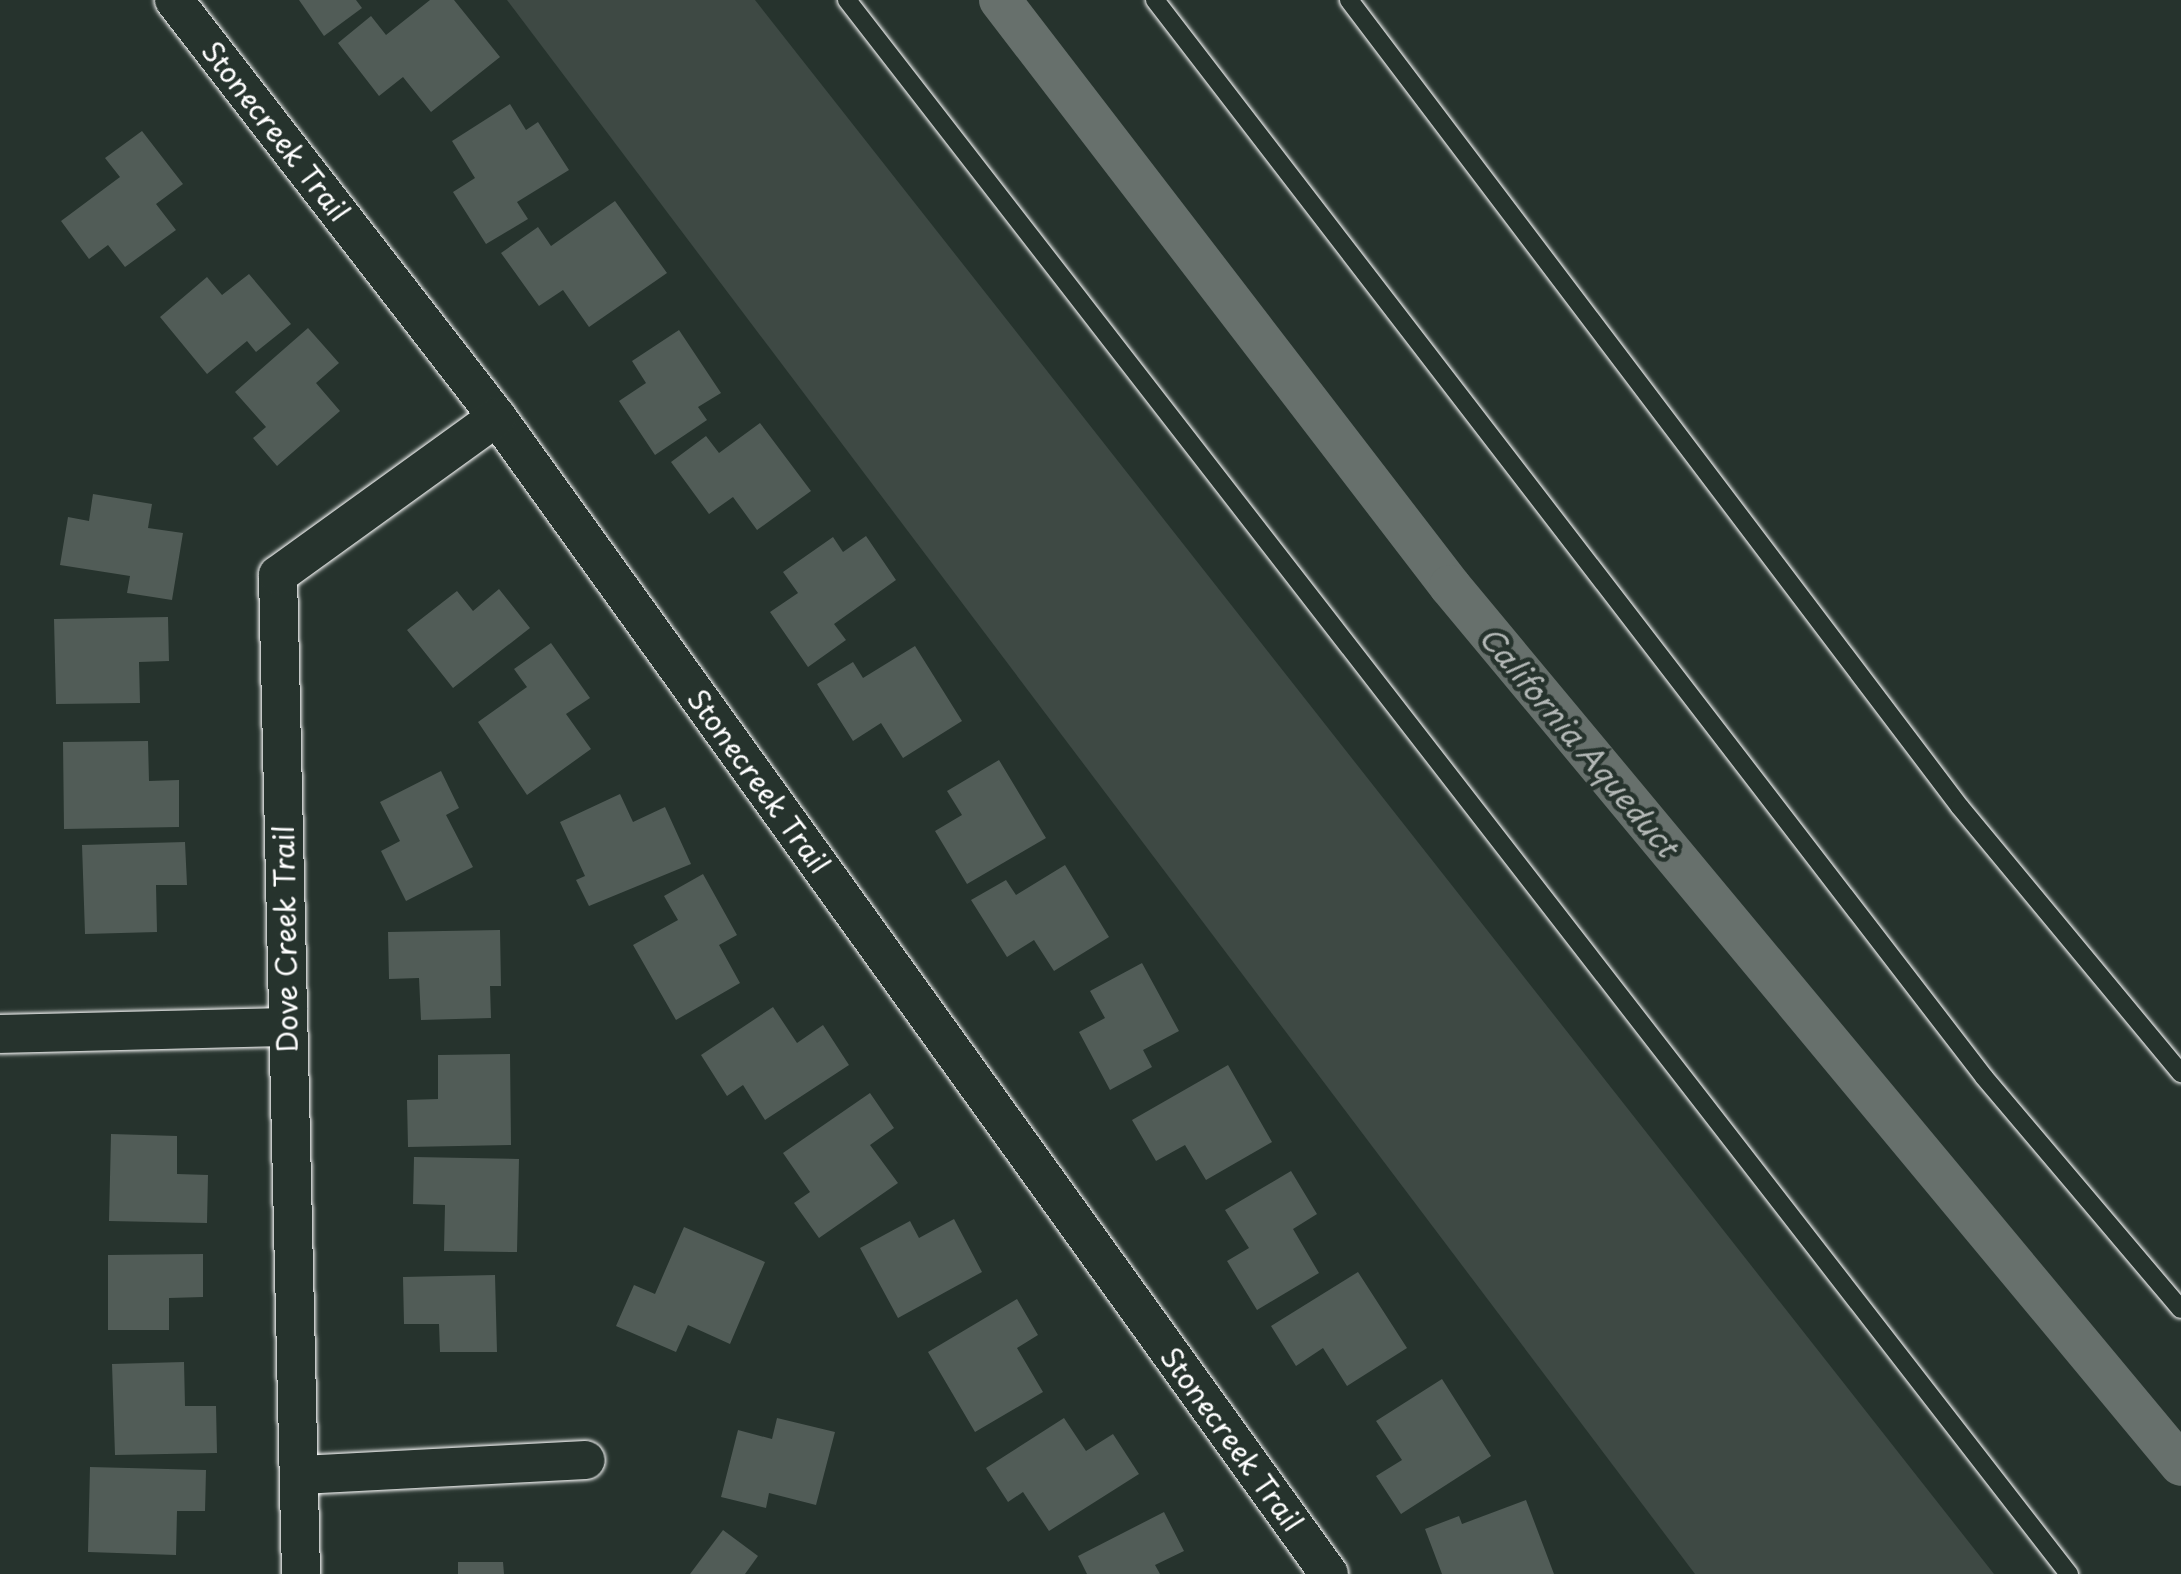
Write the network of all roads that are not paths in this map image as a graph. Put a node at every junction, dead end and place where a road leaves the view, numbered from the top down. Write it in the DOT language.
graph roads {
  1 [pos="174,0"];
  2 [pos="847,0"];
  3 [pos="1155,0"];
  4 [pos="1349,0"];
  5 [pos="497,417"];
  6 [pos="286,1028"];
  7 [pos="0,1034"];
  8 [pos="2181,1073"];
  9 [pos="2181,1308"];
  10 [pos="586,1460"];
  11 [pos="301,1475"];
  12 [pos="302,1574"];
  13 [pos="1328,1574"];
  14 [pos="2070,1574"];
  1 -- 5 [label="street, Stonecreek Trail"];
  2 -- 14 [label="lane"];
  3 -- 9 [label="lane"];
  4 -- 8 [label="lane"];
  5 -- 6 [label="street, Dove Creek Trail"];
  5 -- 13 [label="street, Stonecreek Trail"];
  6 -- 7 [label="street"];
  6 -- 11 [label="street, Dove Creek Trail"];
  10 -- 11 [label="street"];
  11 -- 12 [label="street, Dove Creek Trail"];
}
